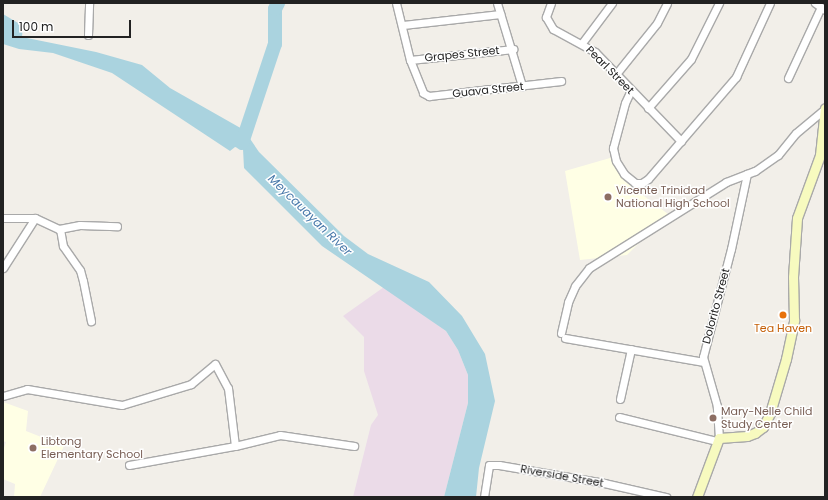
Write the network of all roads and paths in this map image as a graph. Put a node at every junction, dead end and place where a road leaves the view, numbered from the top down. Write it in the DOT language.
graph roads {
  1 [pos="89,3"];
  2 [pos="396,3"];
  3 [pos="497,3"];
  4 [pos="551,3"];
  5 [pos="612,3"];
  6 [pos="667,3"];
  7 [pos="719,3"];
  8 [pos="770,3"];
  9 [pos="820,7"];
  10 [pos="500,14"];
  11 [pos="402,25"];
  12 [pos="88,34"];
  13 [pos="582,43"];
  14 [pos="513,49"];
  15 [pos="410,60"];
  16 [pos="616,74"];
  17 [pos="788,78"];
  18 [pos="561,81"];
  19 [pos="522,86"];
  20 [pos="631,90"];
  21 [pos="648,108"];
  22 [pos="825,109"];
  23 [pos="681,141"];
  24 [pos="747,174"];
  25 [pos="3,218"];
  26 [pos="35,218"];
  27 [pos="117,226"];
  28 [pos="60,229"];
  29 [pos="3,268"];
  30 [pos="91,321"];
  31 [pos="631,349"];
  32 [pos="704,362"];
  33 [pos="3,396"];
  34 [pos="620,399"];
  35 [pos="620,417"];
  36 [pos="718,439"];
  37 [pos="236,446"];
  38 [pos="354,446"];
  39 [pos="129,464"];
  40 [pos="484,497"];
  41 [pos="666,497"];
  42 [pos="697,497"];
  1 -- 12 [label="street"];
  2 -- 11 [label="street"];
  3 -- 10 [label="street"];
  4 -- 13 [label="street, Pearl Street"];
  5 -- 13 [label="street"];
  6 -- 16 [label="street"];
  7 -- 21 [label="street"];
  8 -- 23 [label="street"];
  9 -- 17 [label="street"];
  10 -- 11 [label="street"];
  10 -- 14 [label="street"];
  11 -- 15 [label="street"];
  13 -- 16 [label="street, Pearl Street"];
  14 -- 15 [label="street, Grapes Street"];
  14 -- 19 [label="street"];
  15 -- 19 [label="street, Guava Street"];
  16 -- 20 [label="street, Pearl Street"];
  18 -- 19 [label="street, Guava Street"];
  20 -- 21 [label="street, Pearl Street"];
  20 -- 23 [label="street"];
  21 -- 23 [label="street, Pearl Street"];
  22 -- 24 [label="street"];
  22 -- 36 [label="main road"];
  24 -- 31 [label="street"];
  24 -- 32 [label="street, Dolorito Street"];
  25 -- 26 [label="street"];
  26 -- 28 [label="street"];
  26 -- 29 [label="street"];
  27 -- 28 [label="street"];
  28 -- 30 [label="street"];
  31 -- 32 [label="street"];
  31 -- 34 [label="street"];
  32 -- 36 [label="street, Dolorito Street"];
  33 -- 37 [label="street"];
  35 -- 36 [label="street"];
  36 -- 42 [label="main road"];
  37 -- 38 [label="street"];
  37 -- 39 [label="street"];
  40 -- 41 [label="street, Riverside Street"];
}
